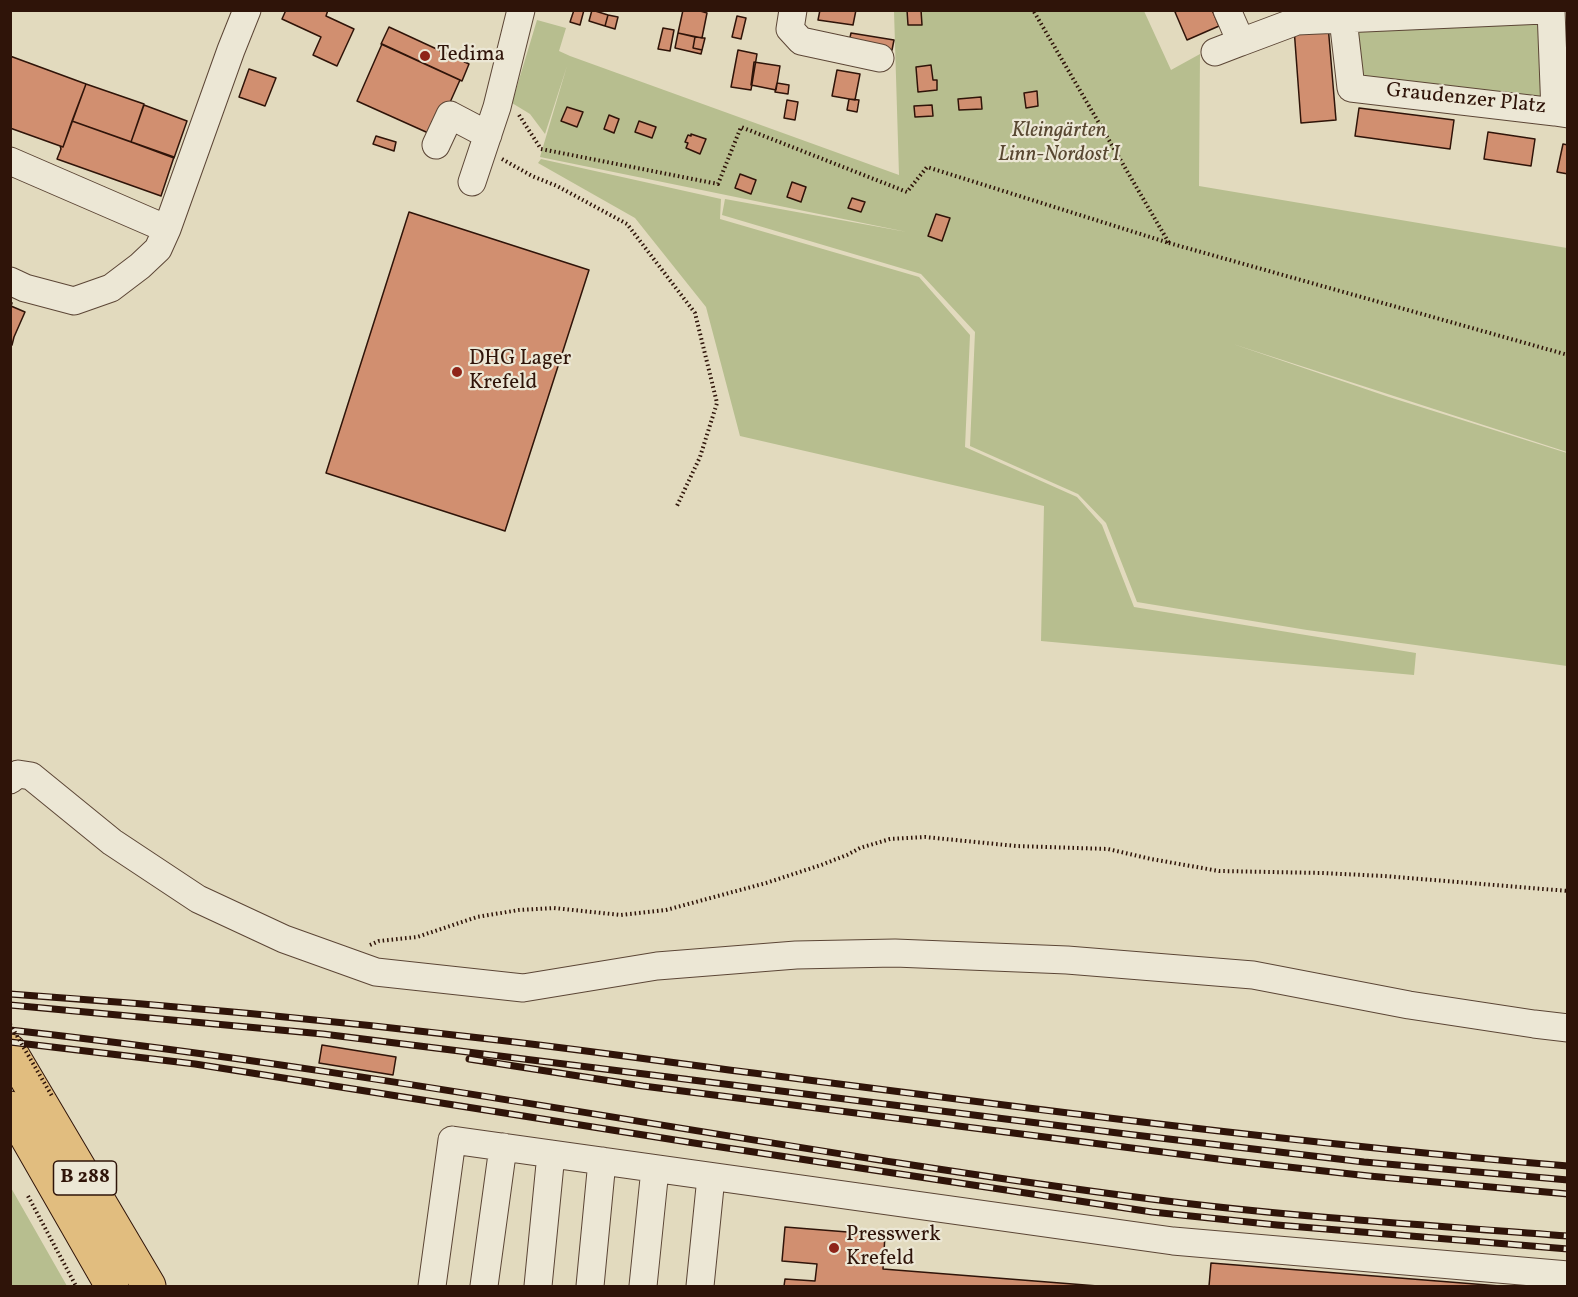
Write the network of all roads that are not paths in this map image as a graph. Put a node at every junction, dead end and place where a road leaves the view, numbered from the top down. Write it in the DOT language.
graph roads {
  1 [pos="247,10"];
  2 [pos="521,10"];
  3 [pos="1227,10"];
  4 [pos="1544,10"];
  5 [pos="1551,10"];
  6 [pos="1343,15"];
  7 [pos="792,20"];
  8 [pos="1240,42"];
  9 [pos="1215,52"];
  10 [pos="880,58"];
  11 [pos="1561,113"];
  12 [pos="486,142"];
  13 [pos="436,145"];
  14 [pos="10,161"];
  15 [pos="472,182"];
  16 [pos="167,229"];
  17 [pos="10,281"];
  18 [pos="10,780"];
  19 [pos="1568,1028"];
  20 [pos="16,1060"];
  21 [pos="10,1108"];
  22 [pos="503,1147"];
  23 [pos="551,1154"];
  24 [pos="602,1161"];
  25 [pos="655,1169"];
  26 [pos="711,1177"];
  27 [pos="1568,1275"];
  28 [pos="112,1287"];
  29 [pos="149,1287"];
  30 [pos="432,1287"];
  31 [pos="484,1287"];
  32 [pos="538,1287"];
  33 [pos="590,1287"];
  34 [pos="643,1287"];
  35 [pos="700,1287"];
  1 -- 16 [label="street"];
  2 -- 12 [label="street"];
  3 -- 8 [label="street"];
  4 -- 6 [label="street"];
  5 -- 11 [label="street, Graudenzer Platz"];
  6 -- 8 [label="street"];
  6 -- 11 [label="street, Graudenzer Platz"];
  7 -- 10 [label="street"];
  8 -- 9 [label="street"];
  12 -- 13 [label="street"];
  12 -- 15 [label="street"];
  14 -- 16 [label="street"];
  16 -- 17 [label="street"];
  18 -- 19 [label="street"];
  20 -- 29 [label="main road, B 288"];
  21 -- 28 [label="main road, B 288"];
  22 -- 23 [label="street"];
  22 -- 30 [label="street"];
  22 -- 31 [label="street"];
  23 -- 24 [label="street"];
  23 -- 32 [label="street"];
  24 -- 25 [label="street"];
  24 -- 33 [label="street"];
  25 -- 26 [label="street"];
  25 -- 34 [label="street"];
  26 -- 27 [label="street"];
  26 -- 35 [label="street"];
}
